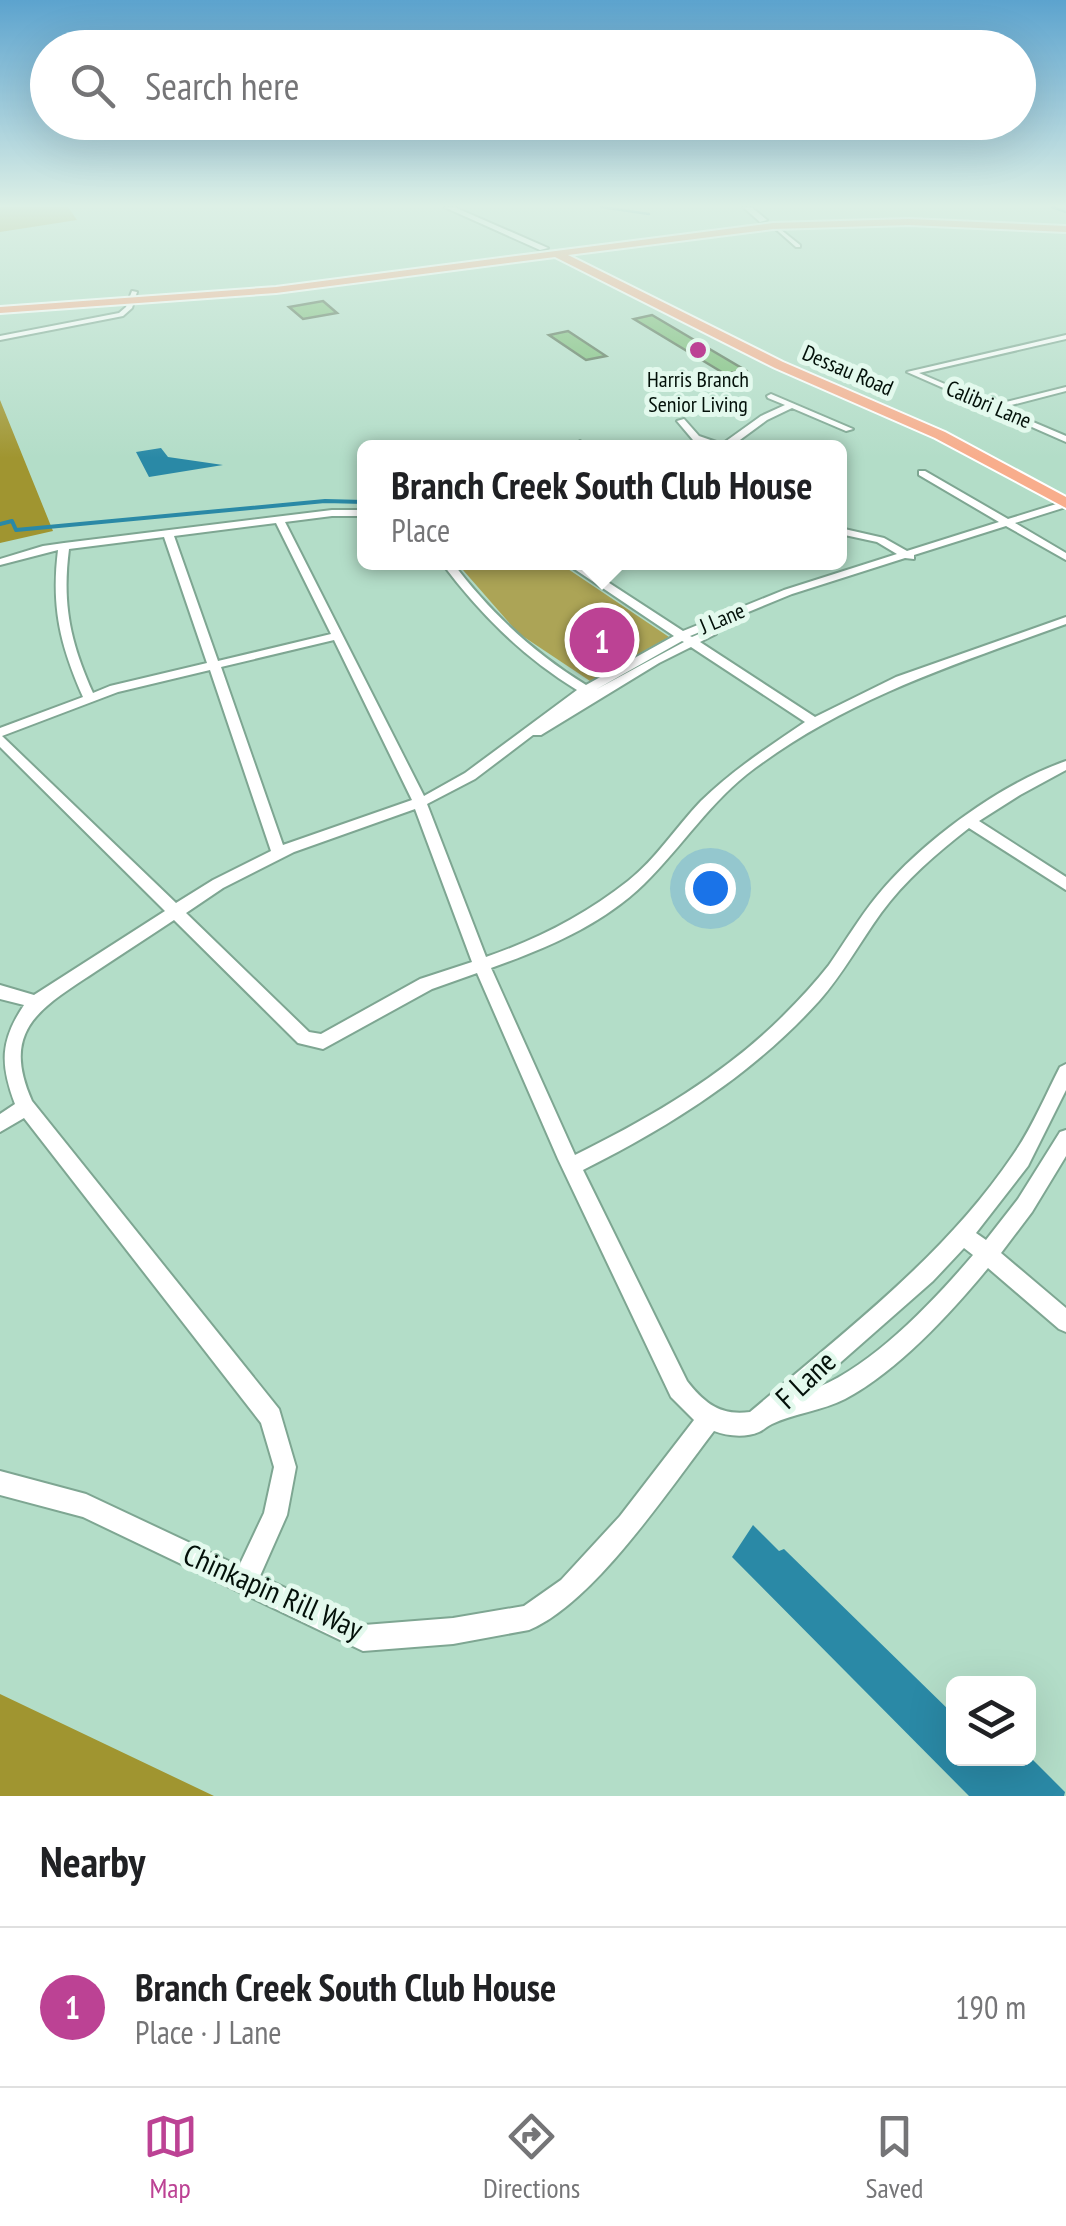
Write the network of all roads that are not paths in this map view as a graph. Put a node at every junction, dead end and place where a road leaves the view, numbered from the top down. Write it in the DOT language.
graph roads {
  1 [pos="237,291"];
  2 [pos="637,291"];
  3 [pos="133,296"];
  4 [pos="0,302"];
  5 [pos="665,305"];
  6 [pos="0,310"];
  7 [pos="1066,337"];
  8 [pos="0,338"];
  9 [pos="1066,390"];
  10 [pos="771,396"];
  11 [pos="792,404"];
  12 [pos="908,406"];
  13 [pos="997,406"];
  14 [pos="892,413"];
  15 [pos="681,421"];
  16 [pos="849,428"];
  17 [pos="1066,439"];
  18 [pos="702,440"];
  19 [pos="734,440"];
  20 [pos="922,473"];
  21 [pos="1066,486"];
  22 [pos="1066,504"];
  23 [pos="357,513"];
  24 [pos="1066,515"];
  25 [pos="280,520"];
  26 [pos="1013,526"];
  27 [pos="847,532"];
  28 [pos="168,534"];
  29 [pos="64,546"];
  30 [pos="1066,557"];
  31 [pos="910,558"];
  32 [pos="0,562"];
  33 [pos="452,570"];
  34 [pos="581,570"];
  35 [pos="1066,620"];
  36 [pos="338,636"];
  37 [pos="686,639"];
  38 [pos="212,665"];
  39 [pos="585,690"];
  40 [pos="89,696"];
  41 [pos="598,697"];
  42 [pos="814,722"];
  43 [pos="0,737"];
  44 [pos="516,742"];
  45 [pos="1066,765"];
  46 [pos="419,803"];
  47 [pos="967,820"];
  48 [pos="279,853"];
  49 [pos="1066,884"];
  50 [pos="174,910"];
  51 [pos="482,965"];
  52 [pos="0,992"];
  53 [pos="36,1002"];
  54 [pos="1066,1072"];
  55 [pos="26,1107"];
  56 [pos="0,1124"];
  57 [pos="1066,1138"];
  58 [pos="572,1166"];
  59 [pos="963,1234"];
  60 [pos="986,1254"];
  61 [pos="1066,1322"];
  62 [pos="768,1414"];
  63 [pos="708,1420"];
  64 [pos="0,1483"];
  65 [pos="244,1583"];
  1 -- 3 [label="main road"];
  2 -- 5 [label="main road, Dessau Road"];
  3 -- 4 [label="main road"];
  3 -- 6 [label="main road"];
  3 -- 8 [label="street"];
  5 -- 12 [label="main road, Dessau Road"];
  5 -- 14 [label="main road, Dessau Road"];
  7 -- 13 [label="street, Calibri Lane"];
  9 -- 13 [label="street"];
  10 -- 11 [label="street"];
  11 -- 16 [label="street"];
  11 -- 19 [label="street"];
  12 -- 14 [label="main road"];
  12 -- 21 [label="main road, Dessau Road"];
  13 -- 17 [label="street, Calibri Lane"];
  14 -- 22 [label="main road, Dessau Road"];
  15 -- 18 [label="street"];
  20 -- 26 [label="street"];
  22 -- 26 [label="street, J Lane"];
  23 -- 25 [label="street"];
  24 -- 26 [label="street, J Lane"];
  25 -- 28 [label="street"];
  25 -- 36 [label="street"];
  26 -- 30 [label="street"];
  26 -- 31 [label="street, J Lane"];
  27 -- 31 [label="street"];
  28 -- 29 [label="street"];
  28 -- 38 [label="street"];
  29 -- 32 [label="street"];
  29 -- 40 [label="street"];
  31 -- 37 [label="street, J Lane"];
  33 -- 39 [label="street"];
  34 -- 37 [label="street"];
  35 -- 42 [label="street"];
  36 -- 38 [label="street"];
  36 -- 46 [label="street"];
  37 -- 39 [label="street, J Lane"];
  37 -- 41 [label="street, J Lane"];
  37 -- 42 [label="street"];
  38 -- 40 [label="street"];
  38 -- 48 [label="street"];
  39 -- 41 [label="street"];
  39 -- 44 [label="street, J Lane"];
  40 -- 43 [label="street"];
  41 -- 44 [label="street, J Lane"];
  42 -- 51 [label="street"];
  43 -- 50 [label="street"];
  44 -- 46 [label="street, J Lane"];
  45 -- 47 [label="street"];
  46 -- 48 [label="street, J Lane"];
  46 -- 51 [label="street"];
  47 -- 49 [label="street"];
  47 -- 58 [label="street"];
  48 -- 50 [label="street, J Lane"];
  50 -- 51 [label="street"];
  50 -- 53 [label="street, J Lane"];
  51 -- 58 [label="street"];
  52 -- 53 [label="street"];
  53 -- 55 [label="street"];
  54 -- 59 [label="street, F Lane"];
  55 -- 56 [label="street"];
  55 -- 65 [label="street"];
  57 -- 60 [label="street, F Lane"];
  58 -- 63 [label="street"];
  59 -- 60 [label="street"];
  59 -- 62 [label="street, F Lane"];
  60 -- 61 [label="street"];
  60 -- 62 [label="street, F Lane"];
  62 -- 63 [label="street"];
  63 -- 65 [label="street, Chinkapin Rill Way"];
  64 -- 65 [label="street, Chinkapin Rill Way"];
}
